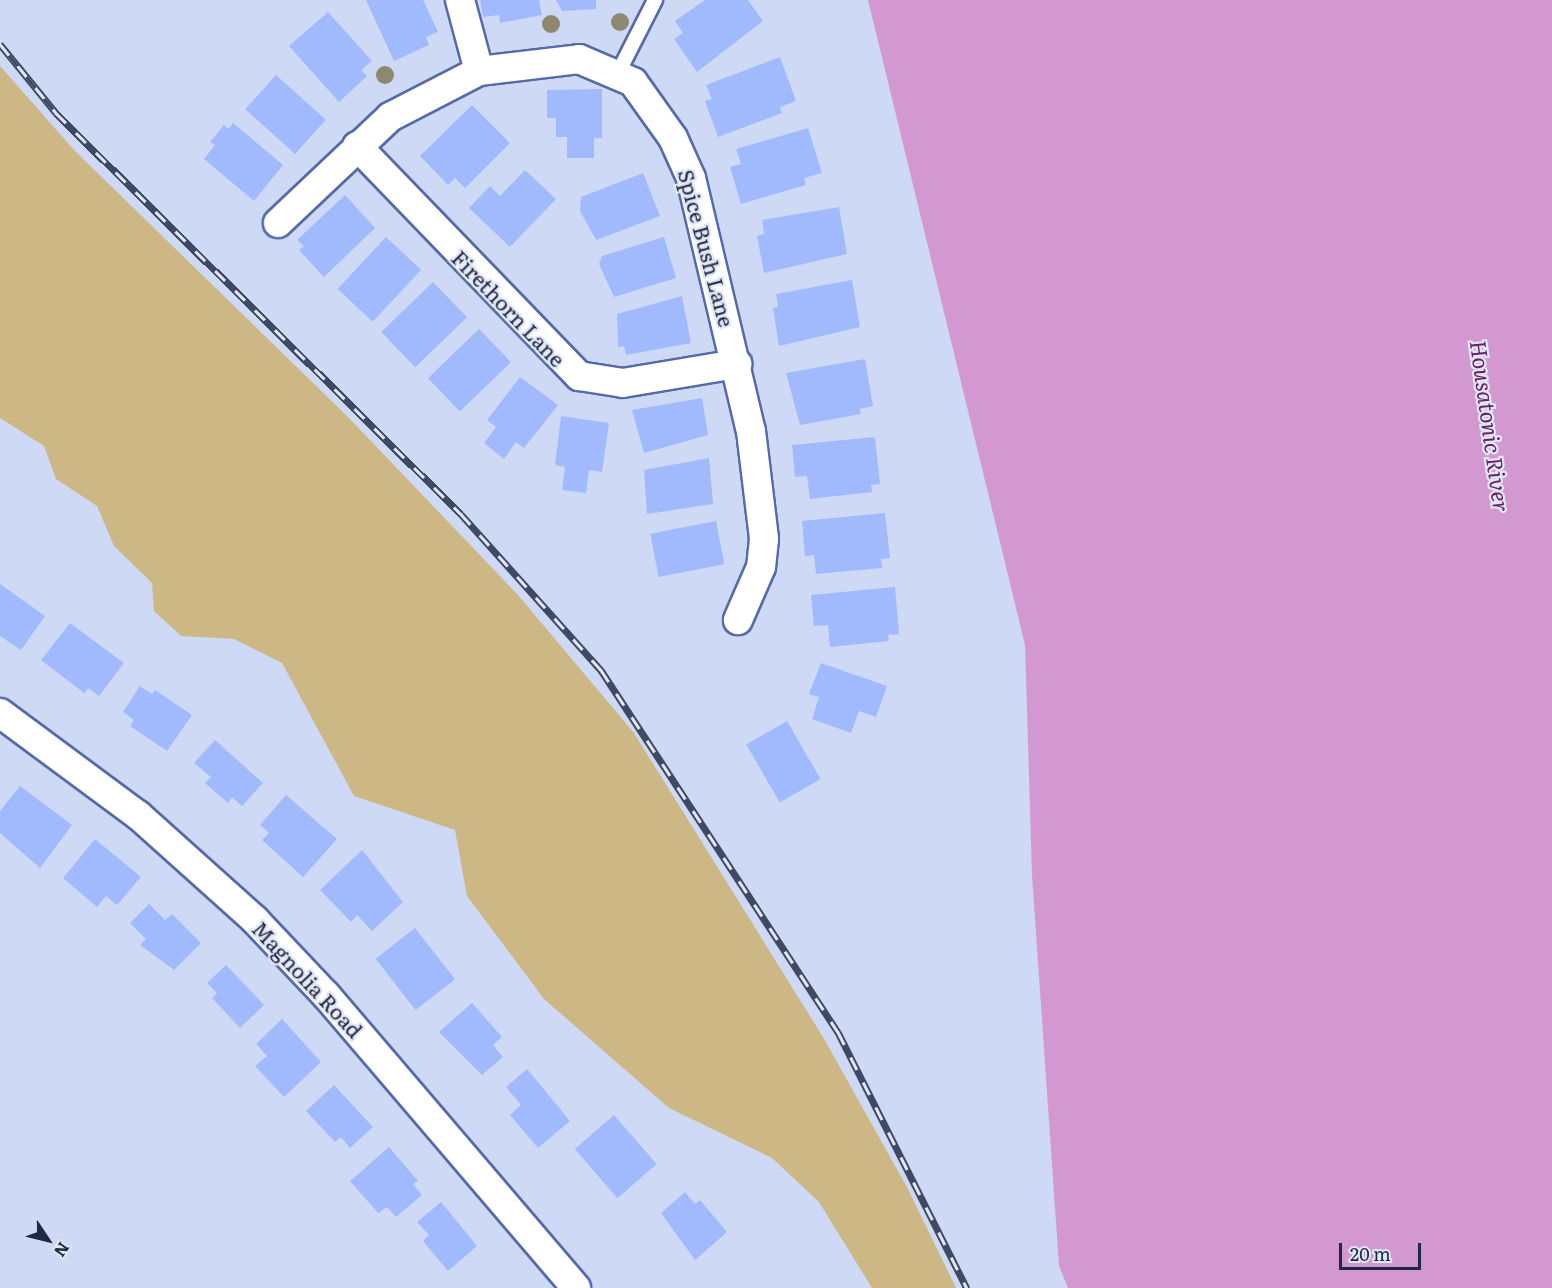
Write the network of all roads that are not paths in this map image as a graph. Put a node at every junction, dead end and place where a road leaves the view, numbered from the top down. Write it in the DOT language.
graph roads {
  1 [pos="460,0"];
  2 [pos="655,0"];
  3 [pos="479,71"];
  4 [pos="618,73"];
  5 [pos="357,146"];
  6 [pos="278,223"];
  7 [pos="737,364"];
  8 [pos="738,620"];
  9 [pos="0,713"];
  10 [pos="576,1288"];
  1 -- 3 [label="street"];
  2 -- 4 [label="lane"];
  3 -- 4 [label="street, Spice Bush Lane"];
  3 -- 5 [label="street, Spice Bush Lane"];
  4 -- 7 [label="street, Spice Bush Lane"];
  5 -- 6 [label="street, Spice Bush Lane"];
  5 -- 7 [label="street, Firethorn Lane"];
  7 -- 8 [label="street, Spice Bush Lane"];
  9 -- 10 [label="street, Magnolia Road"];
}
